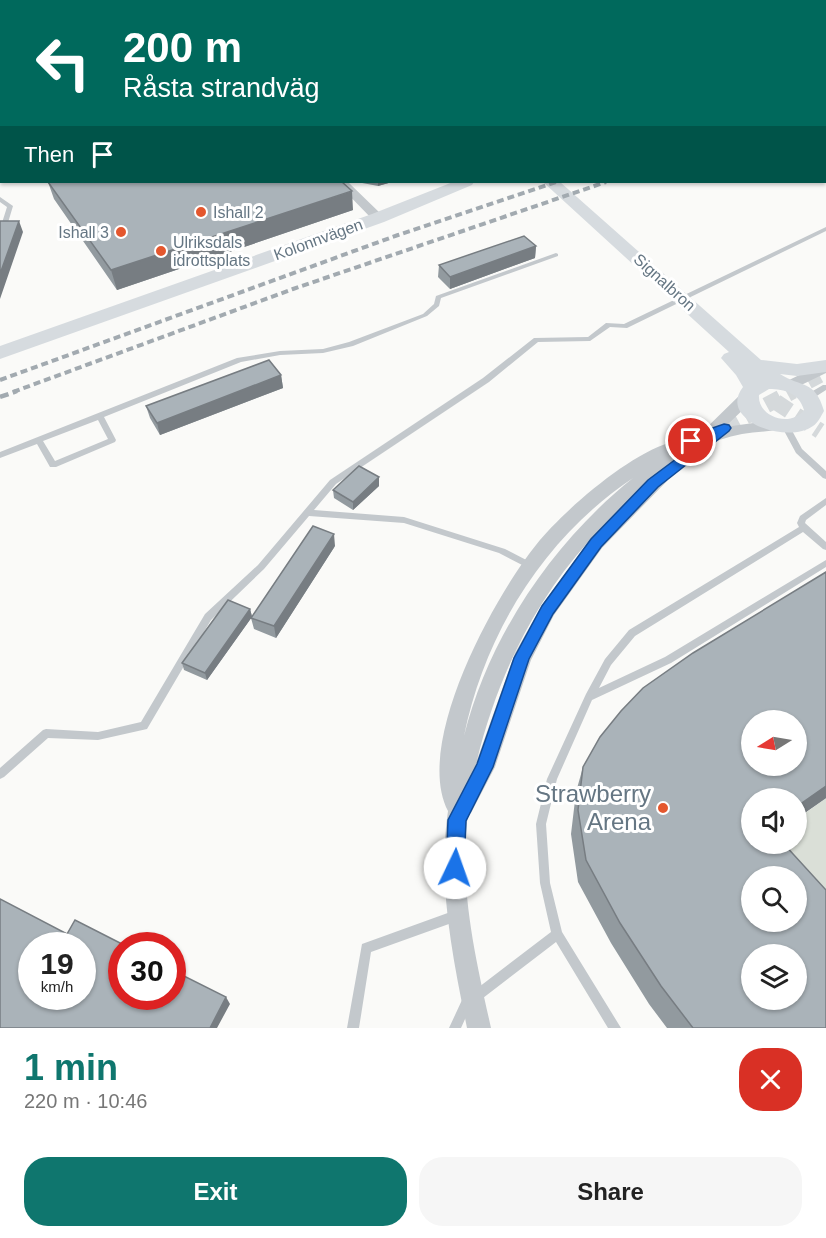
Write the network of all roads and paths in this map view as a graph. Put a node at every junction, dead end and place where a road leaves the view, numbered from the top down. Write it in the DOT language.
graph roads {
  1 [pos="343,183"];
  2 [pos="464,183"];
  3 [pos="537,183"];
  4 [pos="553,183"];
  5 [pos="0,199"];
  6 [pos="378,218"];
  7 [pos="4,226"];
  8 [pos="826,229"];
  9 [pos="556,255"];
  10 [pos="0,353"];
  11 [pos="751,359"];
  12 [pos="823,378"];
  13 [pos="784,384"];
  14 [pos="750,392"];
  15 [pos="100,416"];
  16 [pos="780,426"];
  17 [pos="705,438"];
  18 [pos="39,441"];
  19 [pos="0,455"];
  20 [pos="826,476"];
  21 [pos="826,501"];
  22 [pos="308,513"];
  23 [pos="804,528"];
  24 [pos="826,547"];
  25 [pos="826,563"];
  26 [pos="531,567"];
  27 [pos="589,697"];
  28 [pos="0,774"];
  29 [pos="457,820"];
  30 [pos="460,914"];
  31 [pos="557,934"];
  32 [pos="353,1028"];
  33 [pos="455,1028"];
  34 [pos="479,1028"];
  35 [pos="615,1028"];
  1 -- 6 [label="street"];
  2 -- 6 [label="street, Kolonnvägen"];
  3 -- 14 [label="street, Signalbron"];
  4 -- 11 [label="street, Signalbron"];
  5 -- 7 [label="lane"];
  6 -- 10 [label="street, Kolonnvägen"];
  8 -- 22 [label="lane"];
  9 -- 15 [label="lane"];
  11 -- 12 [label="street"];
  11 -- 13 [label="street, Signalbron"];
  12 -- 13 [label="street, Signalbron"];
  12 -- 13 [label="street"];
  12 -- 16 [label="street"];
  13 -- 14 [label="street"];
  14 -- 16 [label="street, Signalbron"];
  14 -- 17 [label="street"];
  15 -- 18 [label="lane"];
  15 -- 18 [label="lane"];
  16 -- 17 [label="street"];
  16 -- 20 [label="lane"];
  17 -- 29 [label="street"];
  18 -- 19 [label="lane"];
  21 -- 23 [label="lane"];
  22 -- 26 [label="lane"];
  22 -- 28 [label="lane"];
  23 -- 24 [label="lane"];
  23 -- 27 [label="lane"];
  25 -- 27 [label="lane"];
  26 -- 29 [label="street"];
  26 -- 29 [label="street"];
  27 -- 31 [label="lane"];
  29 -- 30 [label="street"];
  30 -- 32 [label="lane"];
  30 -- 34 [label="street"];
  31 -- 33 [label="lane"];
  31 -- 35 [label="lane"];
}
